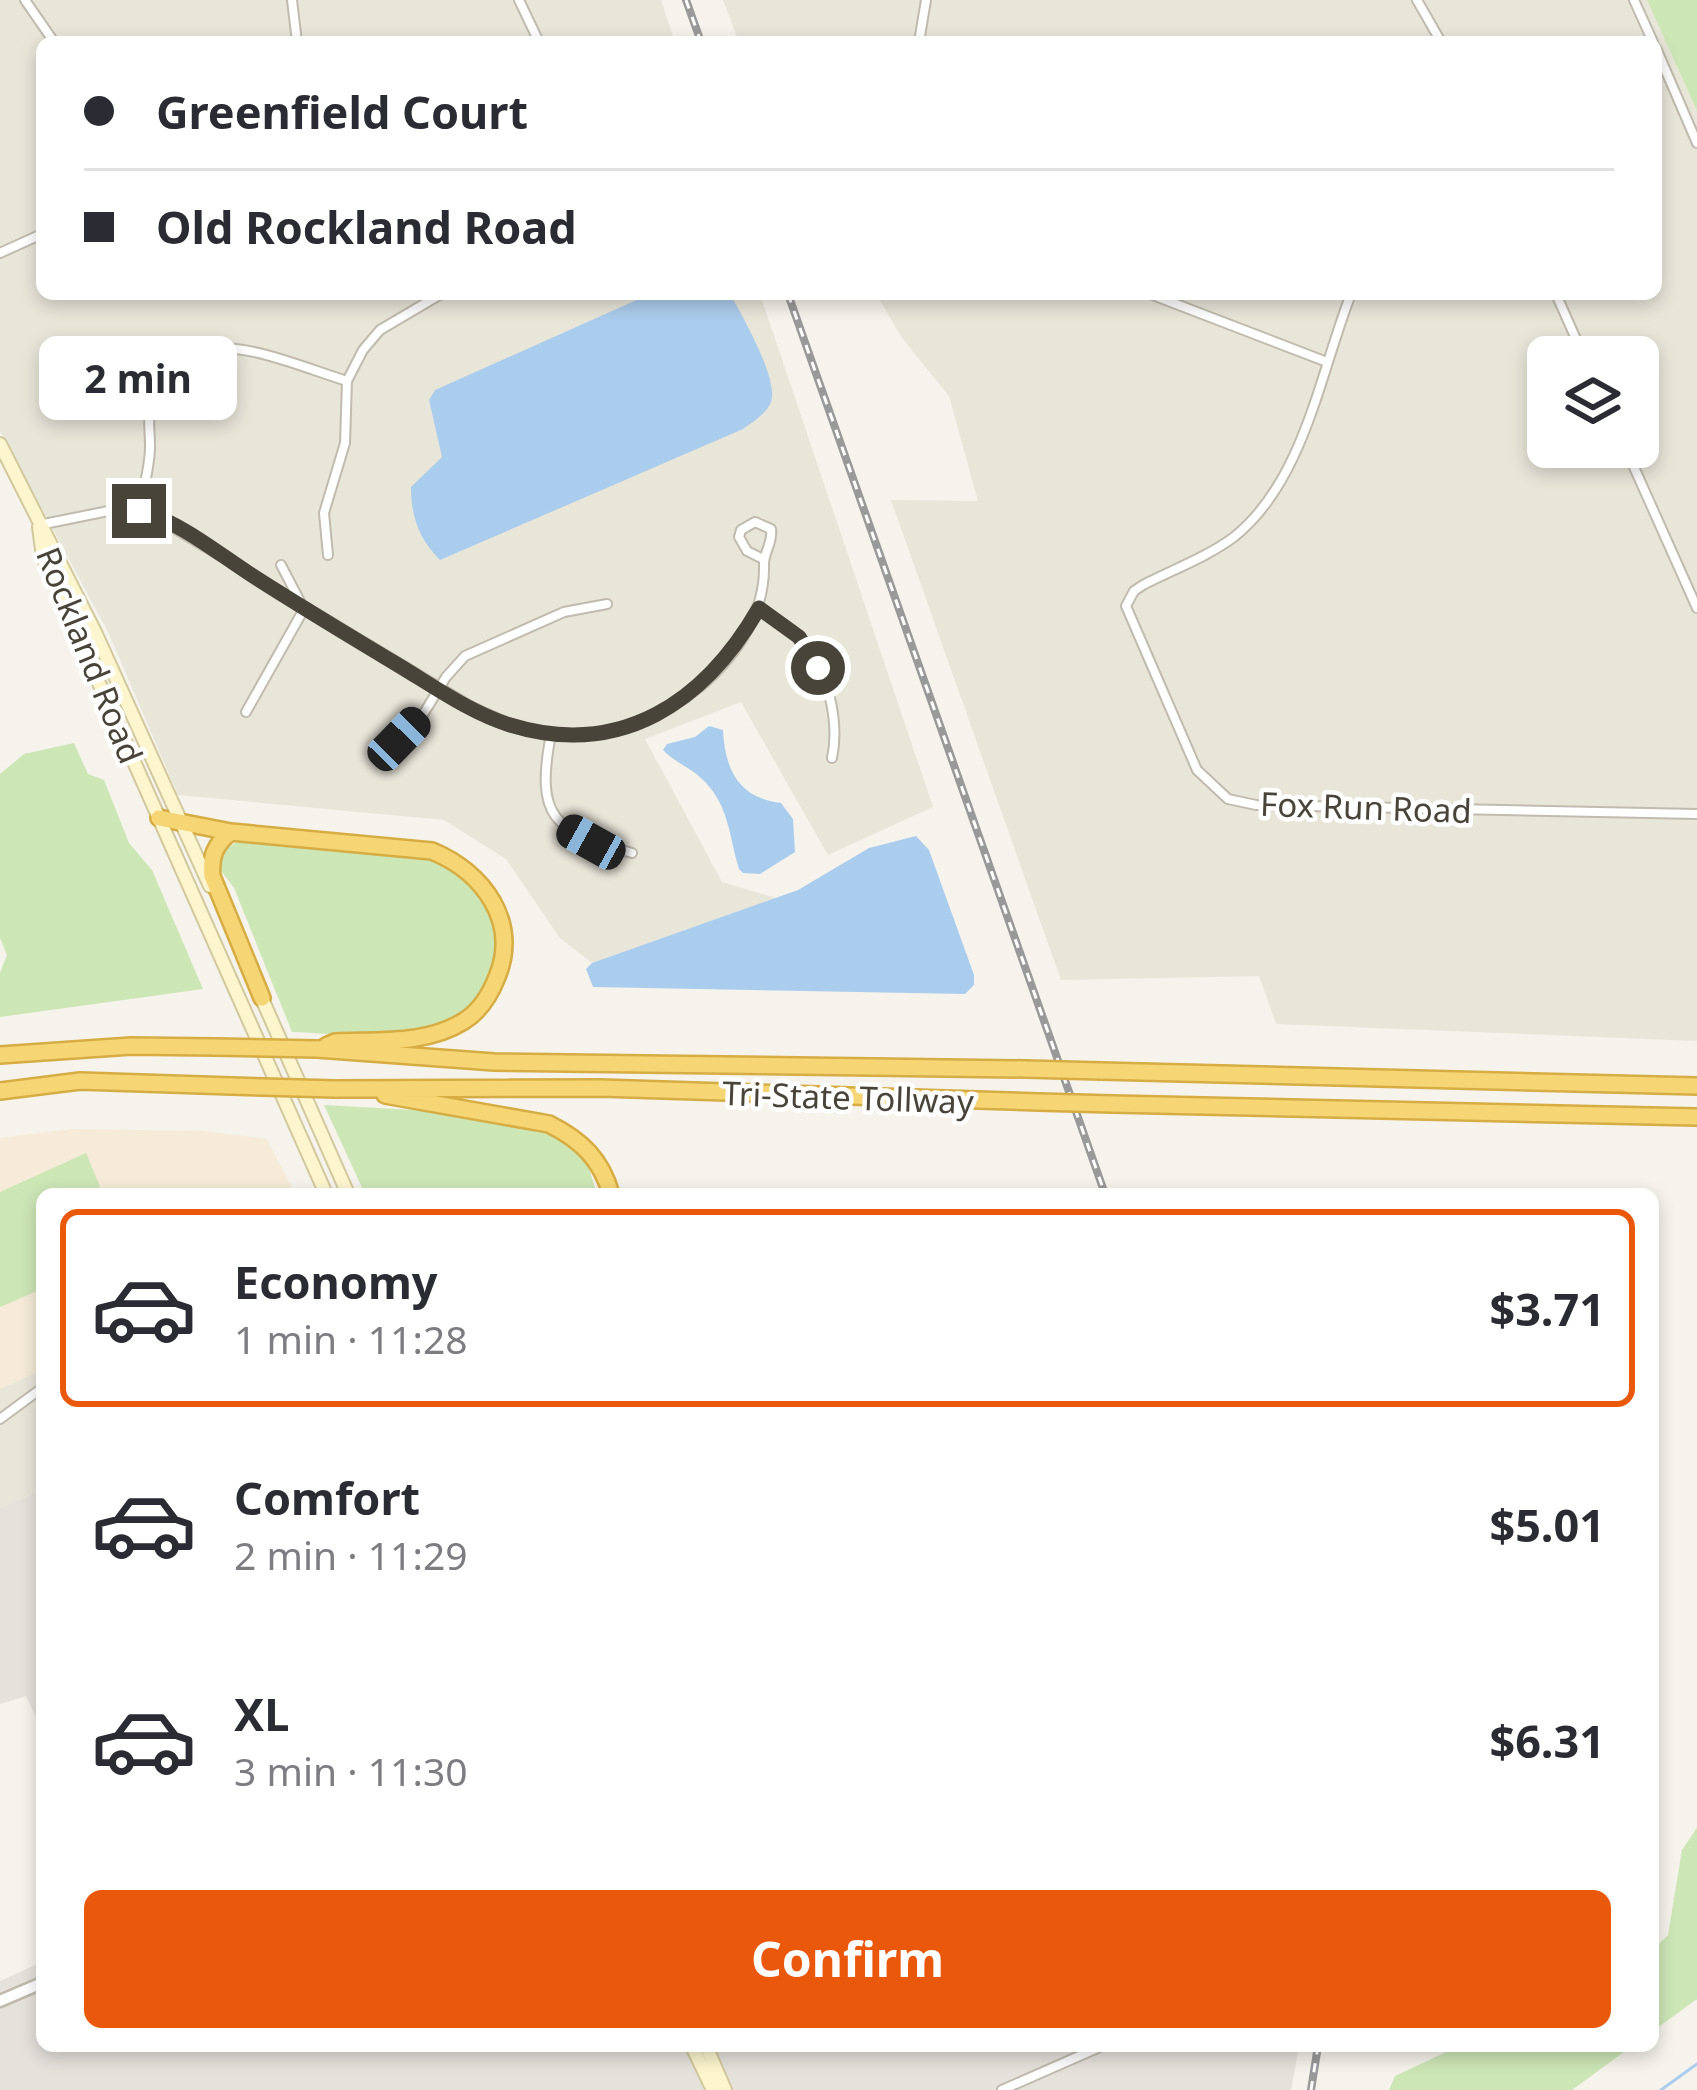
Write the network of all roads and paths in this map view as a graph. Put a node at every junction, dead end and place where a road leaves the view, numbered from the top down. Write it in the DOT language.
graph roads {
  1 [pos="25,0"];
  2 [pos="292,0"];
  3 [pos="519,0"];
  4 [pos="926,0"];
  5 [pos="1418,0"];
  6 [pos="1634,0"];
  7 [pos="50,36"];
  8 [pos="296,36"];
  9 [pos="536,36"];
  10 [pos="920,36"];
  11 [pos="1438,36"];
  12 [pos="1651,36"];
  13 [pos="1662,73"];
  14 [pos="1697,143"];
  15 [pos="36,237"];
  16 [pos="0,253"];
  17 [pos="431,300"];
  18 [pos="1166,300"];
  19 [pos="1349,300"];
  20 [pos="1559,300"];
  21 [pos="1575,336"];
  22 [pos="1327,362"];
  23 [pos="347,381"];
  24 [pos="0,444"];
  25 [pos="1634,468"];
  26 [pos="139,511"];
  27 [pos="39,525"];
  28 [pos="328,555"];
  29 [pos="764,559"];
  30 [pos="281,565"];
  31 [pos="607,604"];
  32 [pos="759,608"];
  33 [pos="1697,608"];
  34 [pos="304,609"];
  35 [pos="440,690"];
  36 [pos="245,712"];
  37 [pos="551,734"];
  38 [pos="399,739"];
  39 [pos="832,758"];
  40 [pos="1697,814"];
  41 [pos="159,818"];
  42 [pos="181,822"];
  43 [pos="231,832"];
  44 [pos="632,853"];
  45 [pos="262,998"];
  46 [pos="317,1049"];
  47 [pos="0,1055"];
  48 [pos="1697,1087"];
  49 [pos="344,1089"];
  50 [pos="0,1091"];
  51 [pos="1697,1117"];
  52 [pos="323,1188"];
  53 [pos="345,1188"];
  54 [pos="608,1188"];
  55 [pos="36,1392"];
  56 [pos="0,1419"];
  57 [pos="36,1986"];
  58 [pos="0,2001"];
  59 [pos="695,2052"];
  60 [pos="709,2052"];
  61 [pos="1088,2052"];
  62 [pos="713,2090"];
  63 [pos="725,2090"];
  64 [pos="1002,2090"];
  1 -- 7 [label="street"];
  2 -- 8 [label="street"];
  3 -- 9 [label="street"];
  4 -- 10 [label="street"];
  5 -- 11 [label="street"];
  6 -- 12 [label="street"];
  13 -- 14 [label="street"];
  15 -- 16 [label="street"];
  17 -- 23 [label="street"];
  18 -- 22 [label="street"];
  19 -- 22 [label="street, Fox Run Road"];
  20 -- 21 [label="street"];
  22 -- 40 [label="street, Fox Run Road"];
  23 -- 26 [label="street"];
  23 -- 28 [label="street"];
  24 -- 27 [label="main road"];
  25 -- 33 [label="street"];
  26 -- 27 [label="street"];
  26 -- 34 [label="street"];
  27 -- 41 [label="main road, Rockland Road"];
  27 -- 42 [label="main road, Rockland Road"];
  29 -- 29 [label="street"];
  29 -- 32 [label="street"];
  30 -- 34 [label="street"];
  31 -- 35 [label="street"];
  32 -- 37 [label="street"];
  32 -- 39 [label="street"];
  34 -- 35 [label="street"];
  34 -- 36 [label="street"];
  35 -- 37 [label="street"];
  35 -- 38 [label="street"];
  37 -- 44 [label="street"];
  41 -- 42 [label="highway"];
  41 -- 52 [label="main road, Rockland Road"];
  42 -- 43 [label="highway"];
  42 -- 45 [label="main road, Rockland Road"];
  43 -- 45 [label="highway"];
  43 -- 46 [label="highway"];
  45 -- 53 [label="main road, Rockland Road"];
  46 -- 47 [label="highway, Tri-State Tollway, bridge"];
  46 -- 48 [label="highway, Tri-State Tollway, bridge"];
  49 -- 50 [label="highway, Tri-State Tollway, bridge"];
  49 -- 51 [label="highway, Tri-State Tollway, bridge"];
  49 -- 54 [label="highway"];
  55 -- 56 [label="street"];
  57 -- 58 [label="street"];
  59 -- 62 [label="main road"];
  60 -- 63 [label="main road"];
  61 -- 64 [label="street"];
}
